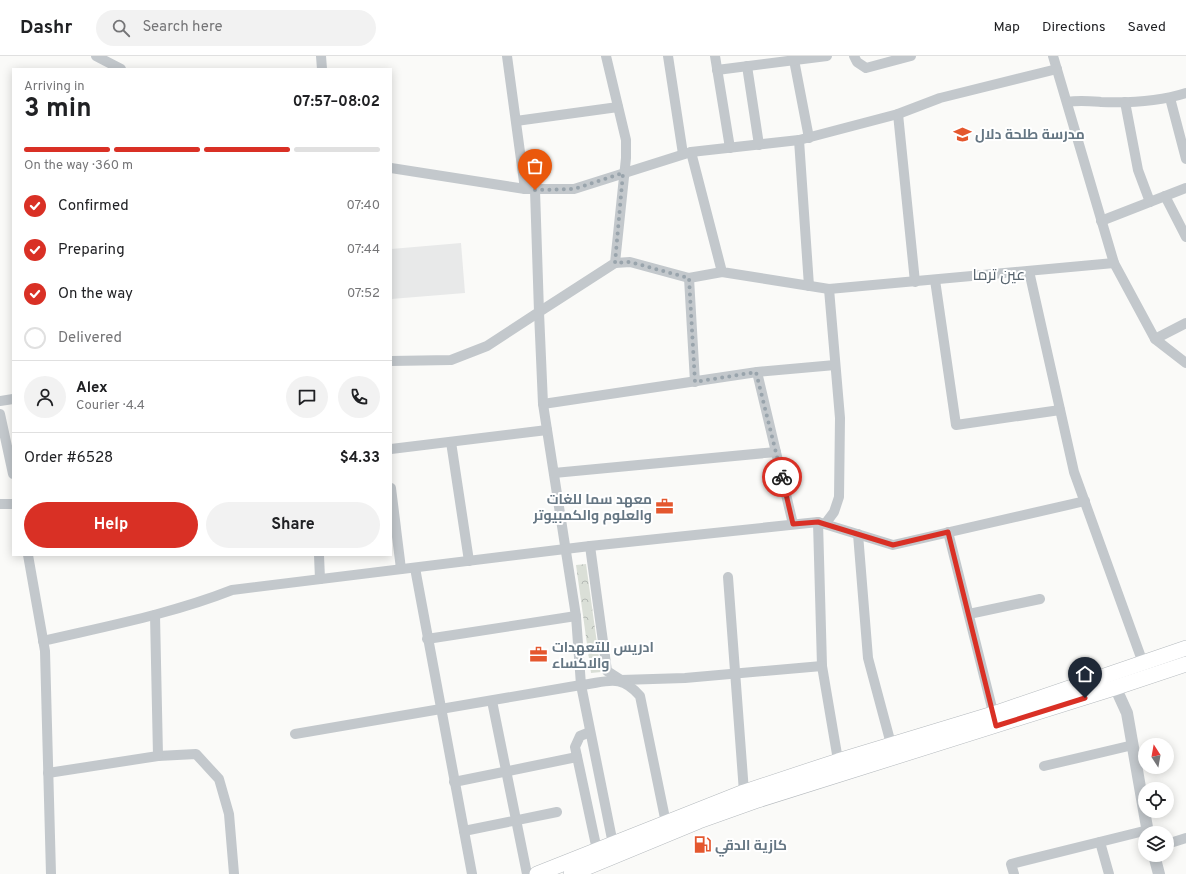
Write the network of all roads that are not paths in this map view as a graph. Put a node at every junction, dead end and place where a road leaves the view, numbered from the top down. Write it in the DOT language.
graph roads {
  1 [pos="96,56"];
  2 [pos="321,56"];
  3 [pos="507,56"];
  4 [pos="606,56"];
  5 [pos="668,56"];
  6 [pos="715,56"];
  7 [pos="826,56"];
  8 [pos="854,56"];
  9 [pos="911,56"];
  10 [pos="1053,56"];
  11 [pos="794,60"];
  12 [pos="747,66"];
  13 [pos="119,68"];
  14 [pos="322,68"];
  15 [pos="1057,69"];
  16 [pos="717,70"];
  17 [pos="1186,93"];
  18 [pos="1170,98"];
  19 [pos="1067,102"];
  20 [pos="1125,102"];
  21 [pos="618,107"];
  22 [pos="898,114"];
  23 [pos="516,121"];
  24 [pos="804,139"];
  25 [pos="759,145"];
  26 [pos="730,148"];
  27 [pos="687,153"];
  28 [pos="1186,159"];
  29 [pos="392,168"];
  30 [pos="623,173"];
  31 [pos="1186,188"];
  32 [pos="530,190"];
  33 [pos="1165,196"];
  34 [pos="1150,202"];
  35 [pos="1102,220"];
  36 [pos="1186,237"];
  37 [pos="615,263"];
  38 [pos="1114,263"];
  39 [pos="722,272"];
  40 [pos="1029,272"];
  41 [pos="689,278"];
  42 [pos="935,280"];
  43 [pos="915,282"];
  44 [pos="809,286"];
  45 [pos="829,289"];
  46 [pos="539,312"];
  47 [pos="1186,323"];
  48 [pos="1155,338"];
  49 [pos="392,360"];
  50 [pos="1186,363"];
  51 [pos="835,365"];
  52 [pos="756,372"];
  53 [pos="695,382"];
  54 [pos="12,399"];
  55 [pos="0,401"];
  56 [pos="543,404"];
  57 [pos="1060,410"];
  58 [pos="0,414"];
  59 [pos="547,430"];
  60 [pos="451,442"];
  61 [pos="392,449"];
  62 [pos="776,452"];
  63 [pos="12,469"];
  64 [pos="554,473"];
  65 [pos="392,496"];
  66 [pos="1085,502"];
  67 [pos="0,504"];
  68 [pos="12,504"];
  69 [pos="822,523"];
  70 [pos="793,524"];
  71 [pos="948,532"];
  72 [pos="858,534"];
  73 [pos="590,546"];
  74 [pos="566,549"];
  75 [pos="28,556"];
  76 [pos="319,556"];
  77 [pos="469,561"];
  78 [pos="415,568"];
  79 [pos="401,569"];
  80 [pos="728,577"];
  81 [pos="320,579"];
  82 [pos="1040,599"];
  83 [pos="969,614"];
  84 [pos="155,616"];
  85 [pos="576,616"];
  86 [pos="427,639"];
  87 [pos="43,641"];
  88 [pos="1186,648"];
  89 [pos="1143,663"];
  90 [pos="1186,664"];
  91 [pos="822,666"];
  92 [pos="735,674"];
  93 [pos="621,680"];
  94 [pos="1112,681"];
  95 [pos="581,685"];
  96 [pos="492,701"];
  97 [pos="440,710"];
  98 [pos="995,720"];
  99 [pos="590,732"];
  100 [pos="295,734"];
  101 [pos="891,744"];
  102 [pos="1133,745"];
  103 [pos="158,756"];
  104 [pos="577,757"];
  105 [pos="1044,766"];
  106 [pos="839,767"];
  107 [pos="506,772"];
  108 [pos="48,773"];
  109 [pos="454,782"];
  110 [pos="744,792"];
  111 [pos="557,812"];
  112 [pos="516,821"];
  113 [pos="1147,826"];
  114 [pos="667,828"];
  115 [pos="464,832"];
  116 [pos="1138,834"];
  117 [pos="1186,838"];
  118 [pos="1100,842"];
  119 [pos="1174,842"];
  120 [pos="597,850"];
  121 [pos="613,850"];
  122 [pos="1156,862"];
  123 [pos="51,874"];
  124 [pos="234,874"];
  125 [pos="472,874"];
  126 [pos="527,874"];
  127 [pos="537,874"];
  128 [pos="571,874"];
  129 [pos="1014,874"];
  130 [pos="1109,874"];
  131 [pos="1160,874"];
  1 -- 13 [label="street"];
  2 -- 14 [label="street"];
  3 -- 23 [label="street"];
  4 -- 21 [label="street"];
  5 -- 27 [label="street"];
  6 -- 16 [label="street"];
  7 -- 11 [label="street"];
  8 -- 9 [label="street"];
  10 -- 15 [label="street"];
  11 -- 12 [label="street"];
  11 -- 24 [label="street"];
  12 -- 16 [label="street"];
  12 -- 25 [label="street"];
  15 -- 19 [label="street"];
  15 -- 22 [label="street"];
  16 -- 26 [label="street"];
  17 -- 18 [label="street"];
  18 -- 20 [label="street"];
  18 -- 28 [label="street"];
  19 -- 20 [label="street"];
  19 -- 35 [label="street"];
  20 -- 34 [label="street"];
  21 -- 23 [label="street"];
  21 -- 30 [label="street"];
  22 -- 24 [label="street"];
  22 -- 43 [label="street"];
  23 -- 32 [label="street"];
  24 -- 25 [label="street"];
  24 -- 44 [label="street"];
  25 -- 26 [label="street"];
  26 -- 27 [label="street"];
  27 -- 30 [label="street"];
  27 -- 39 [label="street"];
  29 -- 32 [label="street"];
  30 -- 32 [label="street"];
  30 -- 37 [label="street"];
  31 -- 33 [label="street"];
  32 -- 46 [label="street"];
  33 -- 34 [label="street"];
  33 -- 36 [label="street"];
  34 -- 35 [label="street"];
  35 -- 38 [label="street"];
  37 -- 41 [label="street"];
  37 -- 46 [label="street"];
  38 -- 40 [label="street"];
  38 -- 48 [label="street"];
  39 -- 41 [label="street"];
  39 -- 44 [label="street"];
  40 -- 42 [label="street"];
  40 -- 57 [label="street"];
  41 -- 53 [label="street"];
  42 -- 43 [label="street"];
  42 -- 57 [label="street"];
  43 -- 45 [label="street"];
  44 -- 45 [label="street"];
  45 -- 51 [label="street"];
  46 -- 49 [label="street"];
  46 -- 56 [label="street"];
  47 -- 48 [label="street"];
  48 -- 50 [label="street"];
  51 -- 52 [label="street"];
  51 -- 69 [label="street"];
  52 -- 53 [label="street"];
  52 -- 62 [label="street"];
  53 -- 56 [label="street"];
  54 -- 55 [label="street"];
  56 -- 59 [label="street"];
  57 -- 66 [label="street"];
  58 -- 63 [label="street"];
  59 -- 60 [label="street"];
  59 -- 64 [label="street"];
  60 -- 61 [label="street"];
  60 -- 77 [label="street"];
  62 -- 64 [label="street"];
  62 -- 70 [label="street"];
  64 -- 74 [label="street"];
  65 -- 79 [label="street"];
  66 -- 71 [label="street"];
  66 -- 89 [label="street"];
  67 -- 68 [label="street"];
  69 -- 70 [label="street"];
  69 -- 72 [label="street"];
  69 -- 91 [label="street"];
  70 -- 73 [label="street"];
  71 -- 72 [label="street"];
  71 -- 83 [label="street"];
  72 -- 101 [label="street"];
  73 -- 74 [label="street"];
  73 -- 93 [label="street"];
  74 -- 77 [label="street"];
  74 -- 85 [label="street"];
  75 -- 87 [label="street"];
  76 -- 81 [label="street"];
  77 -- 78 [label="street"];
  78 -- 79 [label="street"];
  78 -- 86 [label="street"];
  79 -- 81 [label="street"];
  80 -- 92 [label="street"];
  81 -- 84 [label="street"];
  82 -- 83 [label="street"];
  83 -- 98 [label="street"];
  84 -- 87 [label="street"];
  84 -- 103 [label="street"];
  85 -- 86 [label="street"];
  85 -- 95 [label="street"];
  86 -- 97 [label="street"];
  87 -- 108 [label="street"];
  88 -- 89 [label="main road"];
  89 -- 94 [label="main road"];
  90 -- 94 [label="main road"];
  91 -- 92 [label="street"];
  91 -- 106 [label="street"];
  92 -- 93 [label="street"];
  92 -- 110 [label="street"];
  93 -- 95 [label="street"];
  93 -- 114 [label="street"];
  94 -- 98 [label="main road"];
  94 -- 102 [label="street"];
  95 -- 96 [label="street"];
  95 -- 99 [label="street"];
  96 -- 97 [label="street"];
  96 -- 107 [label="street"];
  97 -- 100 [label="street"];
  97 -- 109 [label="street"];
  98 -- 101 [label="main road"];
  98 -- 106 [label="main road"];
  99 -- 104 [label="street"];
  99 -- 121 [label="street"];
  101 -- 106 [label="main road"];
  102 -- 105 [label="street"];
  102 -- 113 [label="street"];
  103 -- 108 [label="street"];
  103 -- 124 [label="street"];
  104 -- 107 [label="street"];
  104 -- 120 [label="street"];
  106 -- 110 [label="main road"];
  106 -- 114 [label="main road"];
  107 -- 109 [label="street"];
  107 -- 112 [label="street"];
  108 -- 123 [label="street"];
  109 -- 115 [label="street"];
  110 -- 114 [label="main road"];
  111 -- 112 [label="street"];
  112 -- 115 [label="street"];
  112 -- 126 [label="street"];
  114 -- 121 [label="main road"];
  115 -- 125 [label="street"];
  116 -- 118 [label="street"];
  117 -- 119 [label="street"];
  118 -- 129 [label="street"];
  118 -- 130 [label="street"];
  120 -- 121 [label="main road"];
  120 -- 127 [label="main road"];
  121 -- 128 [label="main road"];
  122 -- 131 [label="street"];
}
